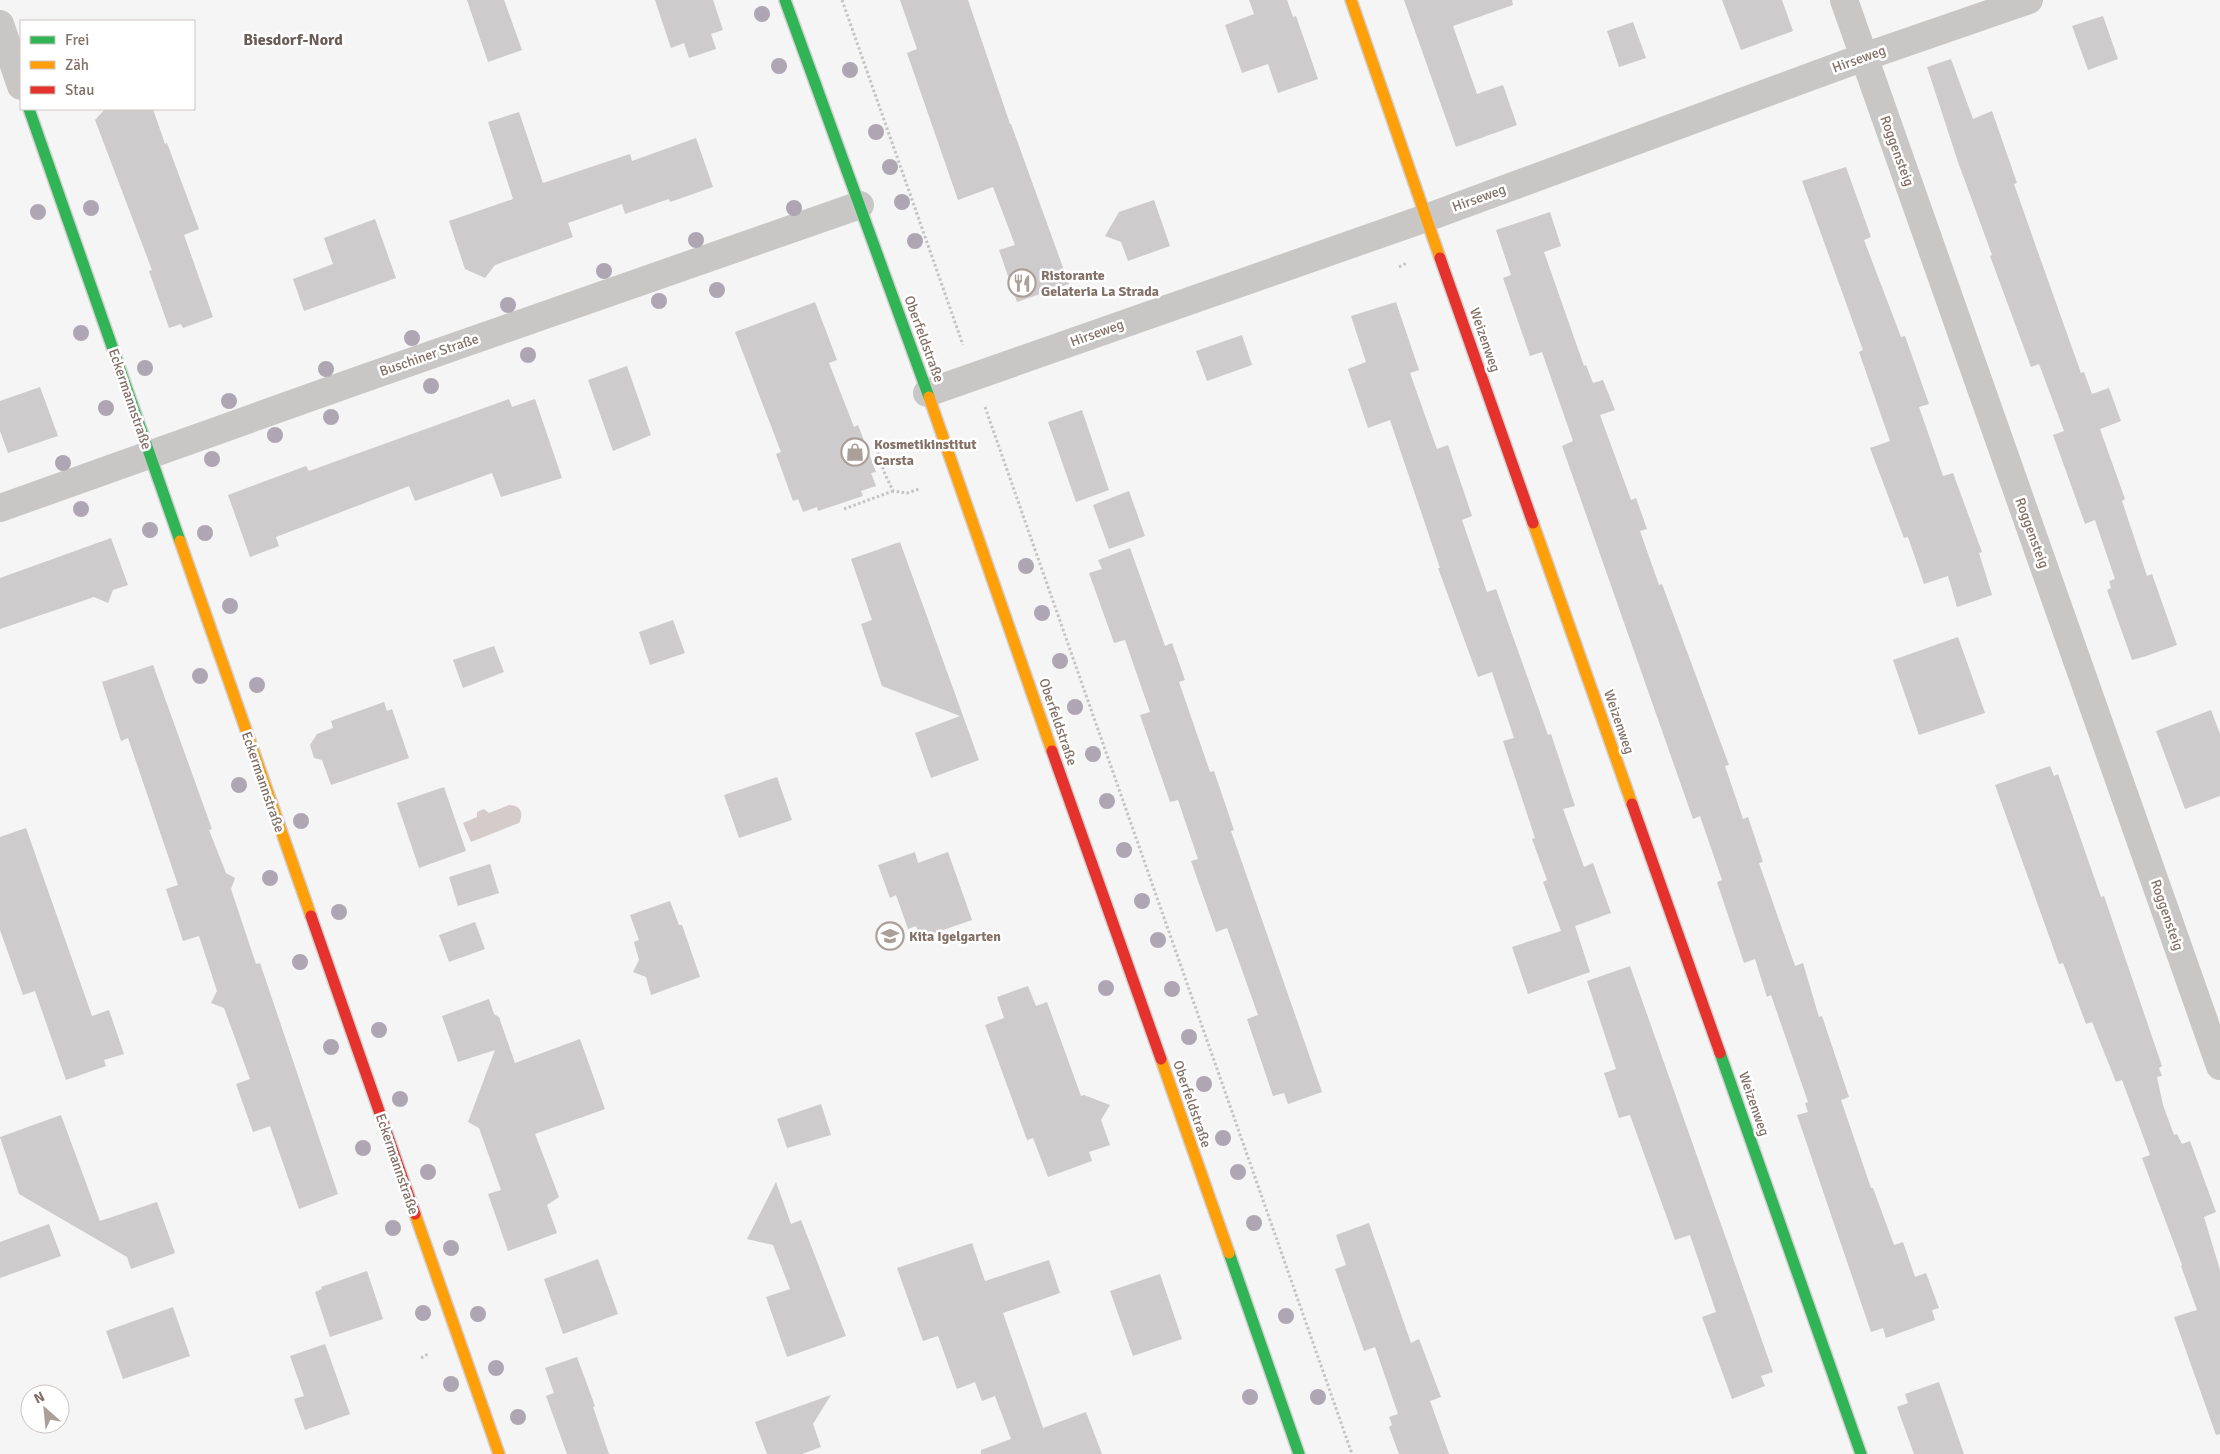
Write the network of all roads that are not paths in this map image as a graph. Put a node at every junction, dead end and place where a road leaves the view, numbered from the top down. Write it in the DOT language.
graph roads {
  1 [pos="786,0"];
  2 [pos="1351,0"];
  3 [pos="1844,0"];
  4 [pos="2029,0"];
  5 [pos="0,24"];
  6 [pos="1864,57"];
  7 [pos="20,83"];
  8 [pos="29,110"];
  9 [pos="860,205"];
  10 [pos="1426,218"];
  11 [pos="928,393"];
  12 [pos="149,455"];
  13 [pos="0,508"];
  14 [pos="2220,1066"];
  15 [pos="499,1454"];
  16 [pos="1299,1454"];
  17 [pos="1861,1454"];
  1 -- 9 [label="street, Oberfeldstraße"];
  2 -- 10 [label="street, Weizenweg"];
  3 -- 6 [label="street, Roggensteig"];
  4 -- 6 [label="street, Hirseweg"];
  5 -- 7 [label="street"];
  6 -- 10 [label="street, Hirseweg"];
  6 -- 14 [label="street, Roggensteig"];
  8 -- 12 [label="street, Eckermannstraße"];
  9 -- 11 [label="street, Oberfeldstraße"];
  9 -- 12 [label="street, Buschiner Straße"];
  10 -- 11 [label="street, Hirseweg"];
  10 -- 17 [label="street, Weizenweg"];
  11 -- 16 [label="street, Oberfeldstraße"];
  12 -- 13 [label="street, Buschiner Straße"];
  12 -- 15 [label="street, Eckermannstraße"];
}
